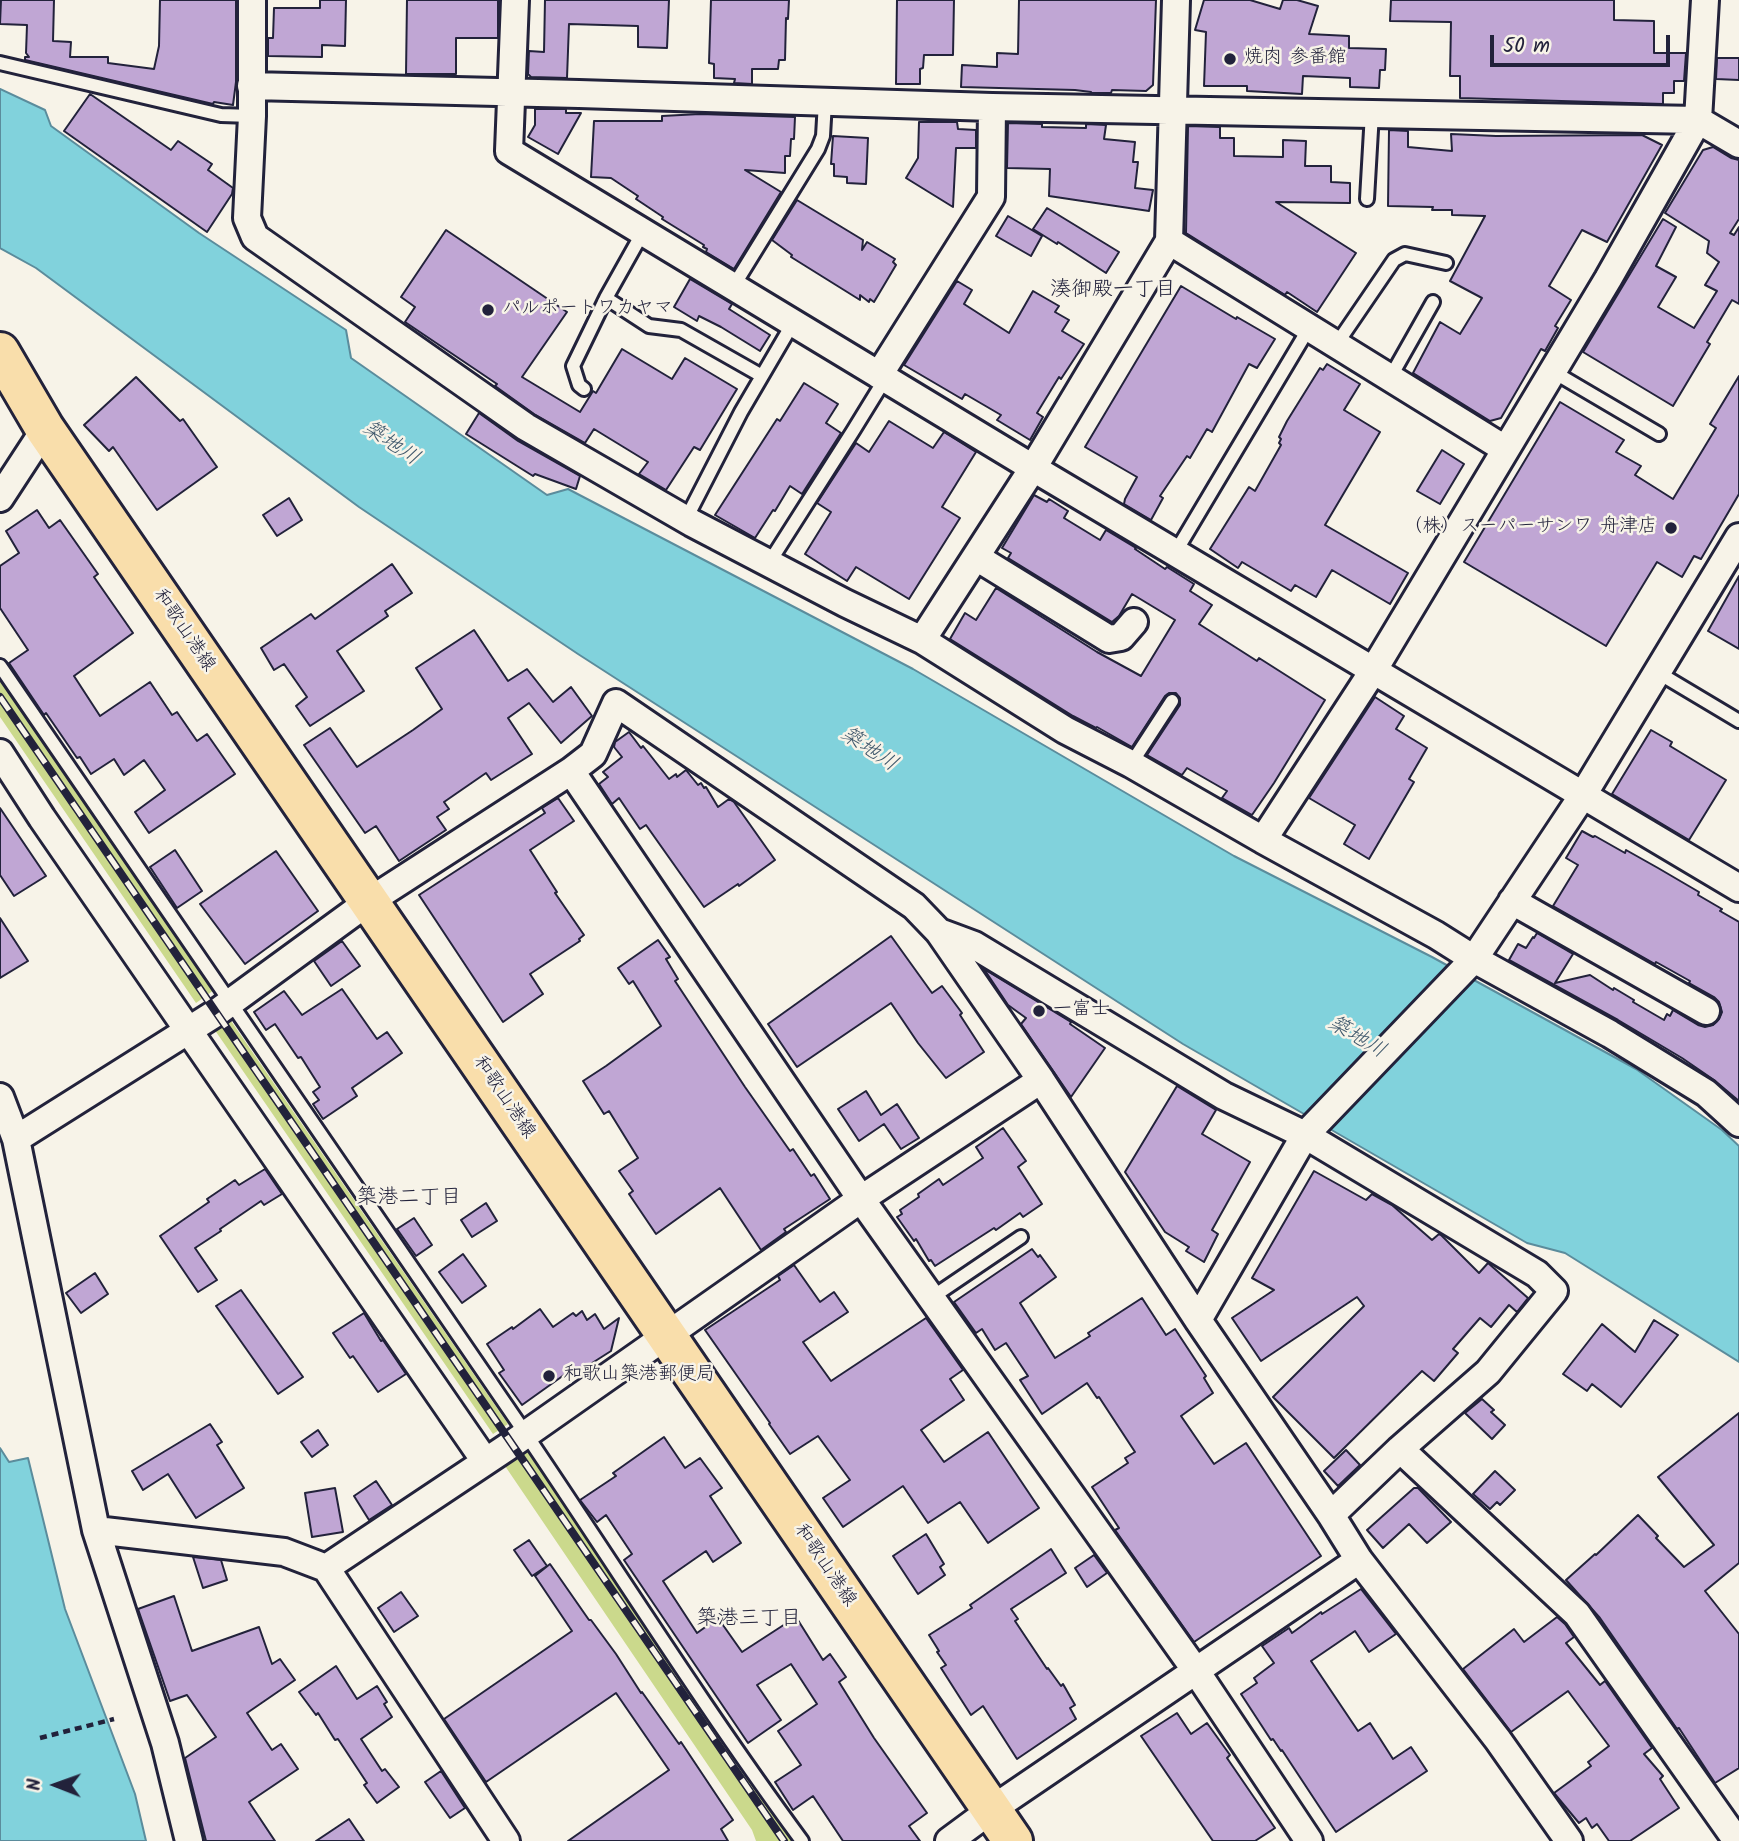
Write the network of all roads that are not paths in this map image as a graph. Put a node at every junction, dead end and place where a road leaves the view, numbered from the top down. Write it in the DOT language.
graph roads {
  1 [pos="252,0"];
  2 [pos="515,0"];
  3 [pos="1176,0"];
  4 [pos="1705,0"];
  5 [pos="0,63"];
  6 [pos="251,86"];
  7 [pos="512,92"];
  8 [pos="825,102"];
  9 [pos="992,107"];
  10 [pos="1174,109"];
  11 [pos="1372,114"];
  12 [pos="252,116"];
  13 [pos="1698,120"];
  14 [pos="1739,144"];
  15 [pos="1367,198"];
  16 [pos="643,232"];
  17 [pos="1169,242"];
  18 [pos="1446,263"];
  19 [pos="733,287"];
  20 [pos="606,298"];
  21 [pos="1433,302"];
  22 [pos="793,323"];
  23 [pos="1309,328"];
  24 [pos="1336,345"];
  25 [pos="0,352"];
  26 [pos="1552,371"];
  27 [pos="762,376"];
  28 [pos="882,377"];
  29 [pos="1390,378"];
  30 [pos="584,389"];
  31 [pos="45,429"];
  32 [pos="1659,434"];
  33 [pos="1505,449"];
  34 [pos="1033,468"];
  35 [pos="0,498"];
  36 [pos="686,519"];
  37 [pos="1736,547"];
  38 [pos="1175,553"];
  39 [pos="975,557"];
  40 [pos="769,563"];
  41 [pos="1134,622"];
  42 [pos="922,640"];
  43 [pos="0,666"];
  44 [pos="1373,671"];
  45 [pos="1657,672"];
  46 [pos="1172,701"];
  47 [pos="1739,721"];
  48 [pos="0,753"];
  49 [pos="1131,764"];
  50 [pos="571,771"];
  51 [pos="1583,795"];
  52 [pos="1263,840"];
  53 [pos="1739,888"];
  54 [pos="1512,901"];
  55 [pos="368,902"];
  56 [pos="939,932"];
  57 [pos="1470,964"];
  58 [pos="232,1001"];
  59 [pos="1706,1011"];
  60 [pos="190,1030"];
  61 [pos="1041,1080"];
  62 [pos="0,1097"];
  63 [pos="1739,1123"];
  64 [pos="1310,1131"];
  65 [pos="16,1139"];
  66 [pos="862,1199"];
  67 [pos="1021,1237"];
  68 [pos="932,1298"];
  69 [pos="1198,1320"];
  70 [pos="667,1337"];
  71 [pos="525,1434"];
  72 [pos="1400,1449"];
  73 [pos="485,1461"];
  74 [pos="1331,1515"];
  75 [pos="96,1530"];
  76 [pos="1359,1560"];
  77 [pos="326,1568"];
  78 [pos="1196,1671"];
  79 [pos="991,1810"];
  80 [pos="189,1841"];
  81 [pos="506,1841"];
  82 [pos="802,1841"];
  83 [pos="949,1841"];
  84 [pos="1013,1841"];
  85 [pos="1309,1841"];
  86 [pos="1569,1841"];
  87 [pos="1737,1841"];
  1 -- 6 [label="street"];
  2 -- 7 [label="street"];
  3 -- 10 [label="street"];
  4 -- 13 [label="street"];
  5 -- 12 [label="lane"];
  6 -- 7 [label="street"];
  6 -- 12 [label="street"];
  7 -- 8 [label="street"];
  7 -- 16 [label="street"];
  8 -- 9 [label="street"];
  8 -- 19 [label="lane"];
  9 -- 10 [label="street"];
  9 -- 28 [label="street"];
  10 -- 11 [label="street"];
  10 -- 17 [label="street"];
  11 -- 13 [label="street"];
  11 -- 15 [label="lane"];
  12 -- 36 [label="street"];
  13 -- 14 [label="street"];
  13 -- 26 [label="street"];
  16 -- 19 [label="street"];
  16 -- 20 [label="lane"];
  17 -- 23 [label="street"];
  17 -- 34 [label="street"];
  18 -- 24 [label="lane"];
  19 -- 22 [label="street"];
  20 -- 27 [label="lane"];
  20 -- 30 [label="lane"];
  21 -- 29 [label="lane"];
  22 -- 27 [label="lane"];
  22 -- 28 [label="street"];
  23 -- 24 [label="street"];
  23 -- 38 [label="lane"];
  24 -- 29 [label="street"];
  25 -- 31 [label="main road, 和歌山港線"];
  26 -- 32 [label="lane"];
  26 -- 33 [label="street"];
  27 -- 36 [label="lane"];
  28 -- 34 [label="street"];
  28 -- 40 [label="lane"];
  29 -- 33 [label="street"];
  31 -- 35 [label="street"];
  31 -- 55 [label="main road, 和歌山港線"];
  33 -- 44 [label="street"];
  34 -- 38 [label="street"];
  34 -- 39 [label="street"];
  36 -- 40 [label="street"];
  37 -- 45 [label="street"];
  38 -- 44 [label="street"];
  39 -- 41 [label="street"];
  39 -- 42 [label="street"];
  40 -- 42 [label="street"];
  42 -- 49 [label="street"];
  43 -- 58 [label="lane"];
  44 -- 51 [label="street"];
  44 -- 52 [label="street"];
  45 -- 47 [label="lane"];
  45 -- 51 [label="street"];
  46 -- 49 [label="lane"];
  48 -- 60 [label="street"];
  49 -- 52 [label="street"];
  50 -- 55 [label="street"];
  50 -- 56 [label="street"];
  50 -- 66 [label="street"];
  51 -- 53 [label="street"];
  51 -- 54 [label="street"];
  52 -- 57 [label="street"];
  54 -- 57 [label="street"];
  54 -- 59 [label="street"];
  55 -- 58 [label="street"];
  55 -- 70 [label="main road, 和歌山港線"];
  56 -- 61 [label="street"];
  56 -- 64 [label="street"];
  57 -- 63 [label="street"];
  57 -- 64 [label="street"];
  58 -- 60 [label="street"];
  58 -- 71 [label="lane"];
  60 -- 65 [label="street"];
  60 -- 73 [label="street"];
  61 -- 66 [label="street"];
  61 -- 69 [label="street"];
  62 -- 65 [label="street"];
  64 -- 69 [label="street"];
  64 -- 72 [label="street"];
  65 -- 75 [label="street"];
  66 -- 68 [label="street"];
  66 -- 70 [label="street"];
  67 -- 68 [label="lane"];
  68 -- 78 [label="street"];
  69 -- 74 [label="street"];
  70 -- 71 [label="street"];
  70 -- 79 [label="main road, 和歌山港線"];
  71 -- 73 [label="street"];
  71 -- 82 [label="lane"];
  72 -- 74 [label="street"];
  72 -- 87 [label="street"];
  73 -- 77 [label="street"];
  74 -- 76 [label="street"];
  75 -- 77 [label="street"];
  75 -- 80 [label="street"];
  76 -- 78 [label="street"];
  76 -- 86 [label="street"];
  77 -- 81 [label="street"];
  78 -- 79 [label="street"];
  78 -- 85 [label="street"];
  79 -- 83 [label="street"];
  79 -- 84 [label="main road, 和歌山港線"];
}
